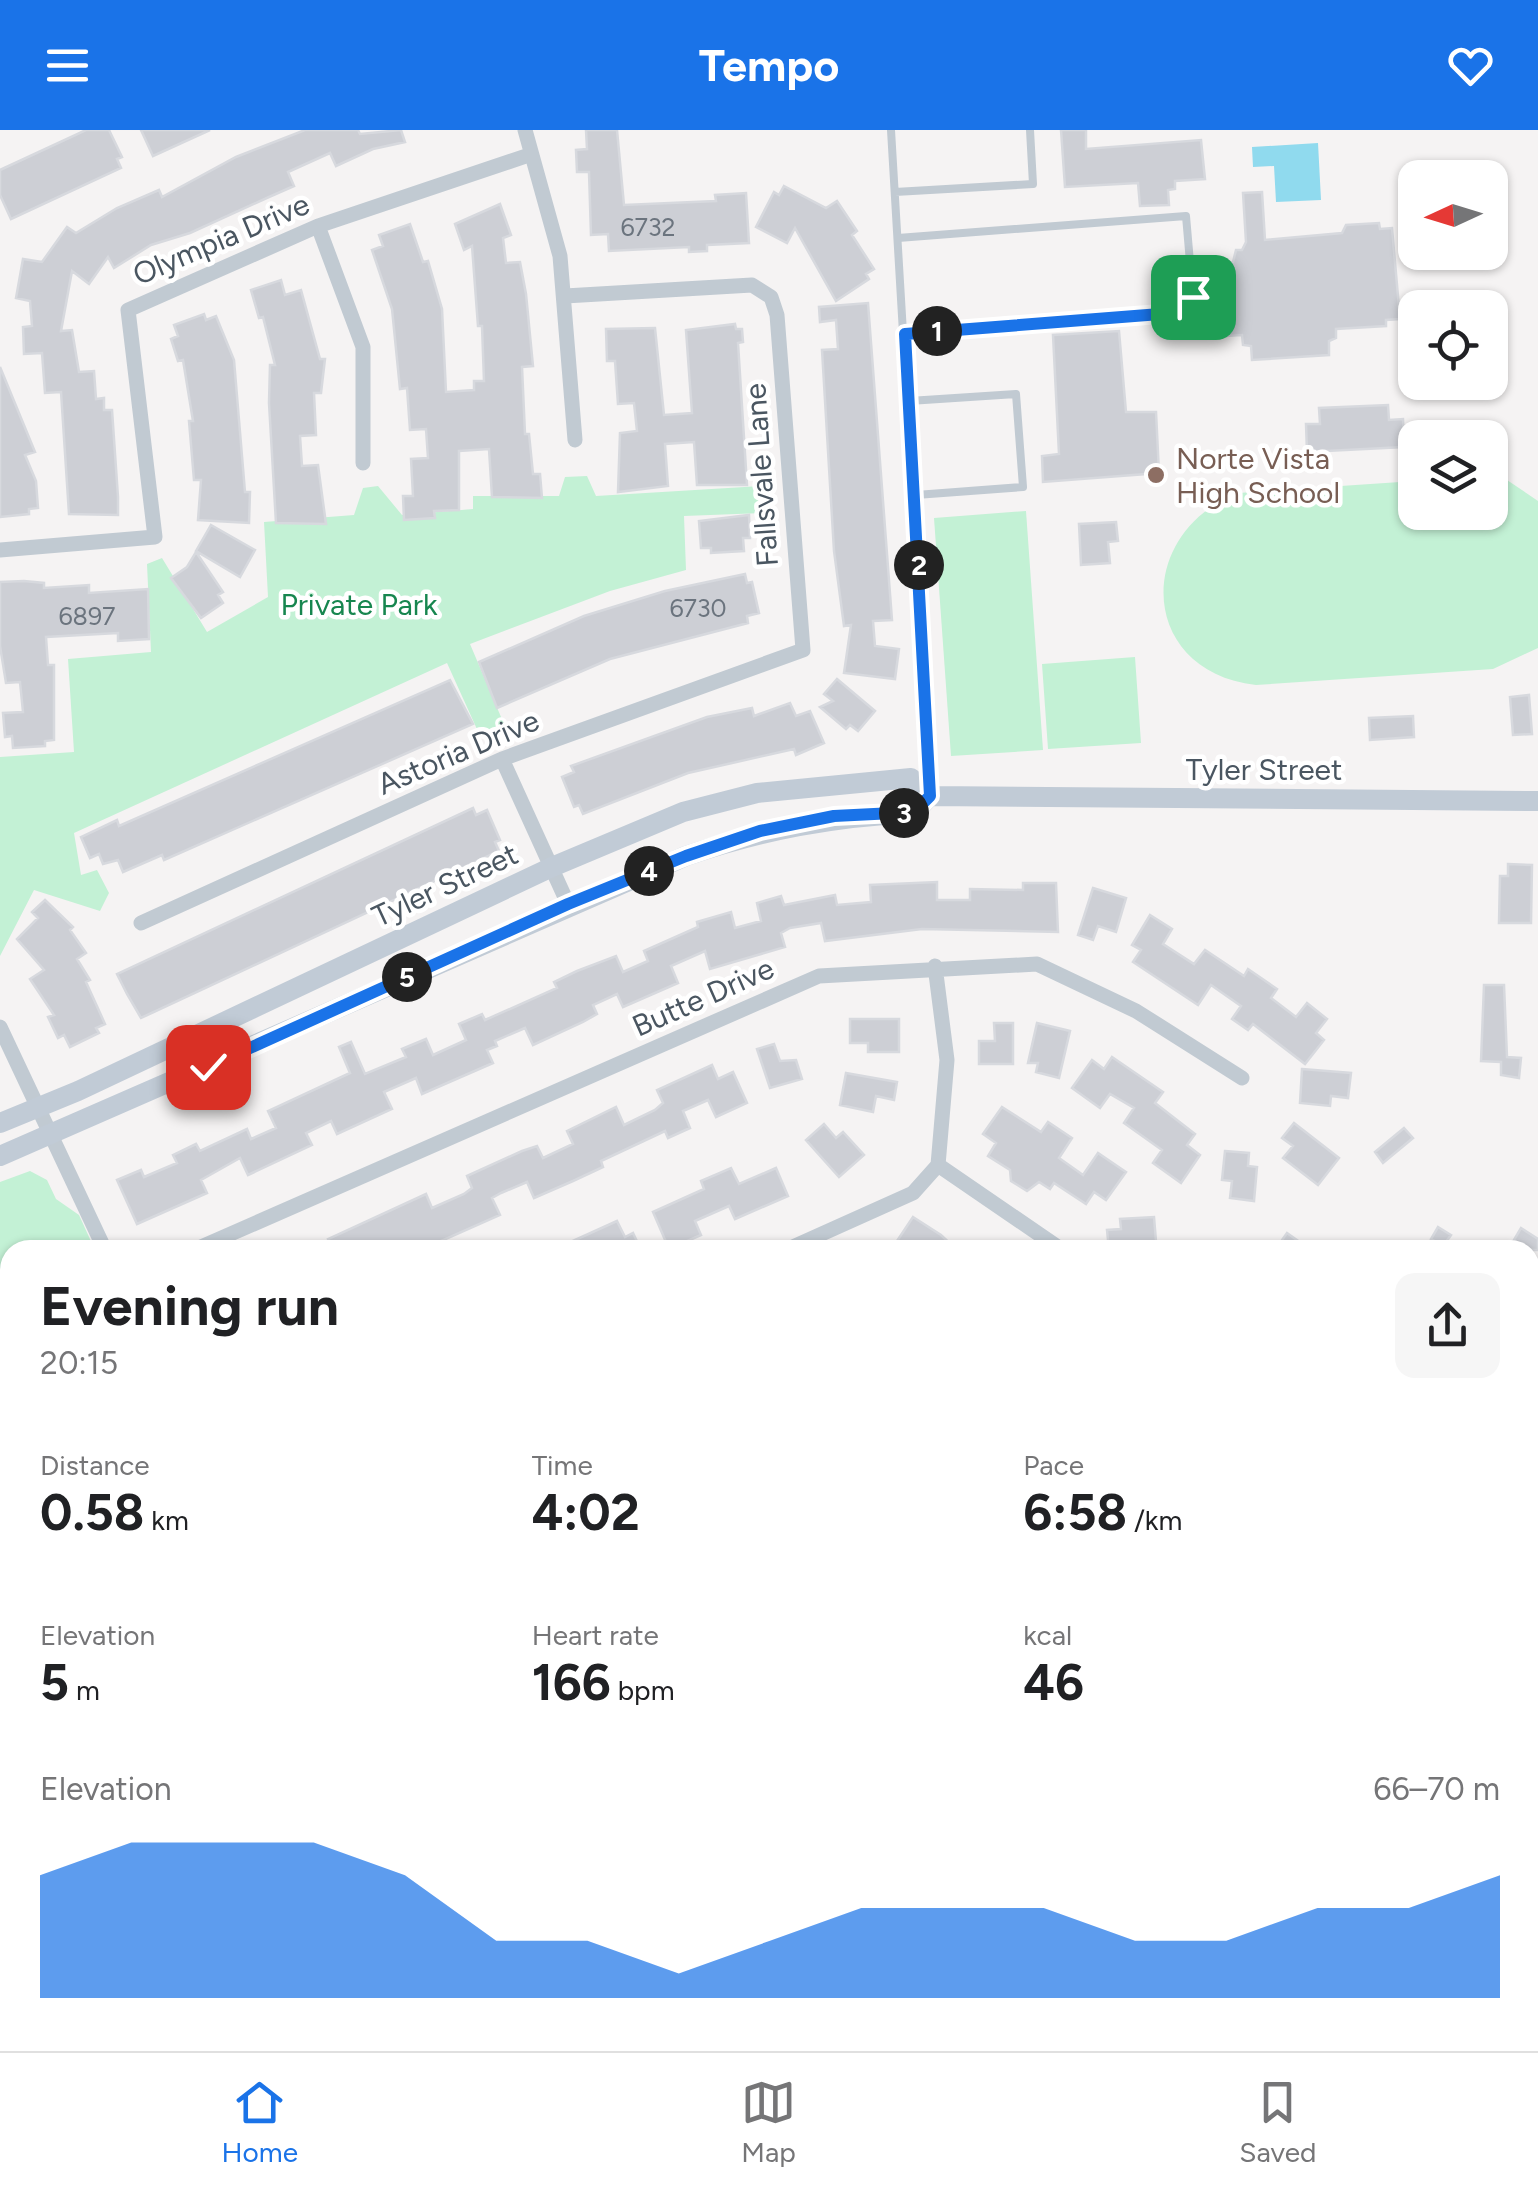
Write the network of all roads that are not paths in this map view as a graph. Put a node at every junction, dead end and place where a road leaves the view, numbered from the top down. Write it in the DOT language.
graph roads {
  1 [pos="525,130"];
  2 [pos="891,130"];
  3 [pos="1030,130"];
  4 [pos="530,155"];
  5 [pos="895,192"];
  6 [pos="318,226"];
  7 [pos="898,238"];
  8 [pos="565,296"];
  9 [pos="905,334"];
  10 [pos="910,401"];
  11 [pos="575,440"];
  12 [pos="364,463"];
  13 [pos="916,495"];
  14 [pos="0,550"];
  15 [pos="803,650"];
  16 [pos="502,760"];
  17 [pos="930,796"];
  18 [pos="1538,801"];
  19 [pos="552,867"];
  20 [pos="568,904"];
  21 [pos="141,924"];
  22 [pos="935,966"];
  23 [pos="0,1027"];
  24 [pos="1242,1078"];
  25 [pos="38,1107"];
  26 [pos="0,1123"];
  27 [pos="53,1137"];
  28 [pos="0,1156"];
  29 [pos="938,1165"];
  30 [pos="100,1240"];
  31 [pos="217,1240"];
  32 [pos="808,1240"];
  33 [pos="1047,1240"];
  1 -- 4 [label="street"];
  2 -- 5 [label="lane"];
  3 -- 5 [label="lane"];
  4 -- 6 [label="street, Olympia Drive"];
  4 -- 8 [label="street"];
  5 -- 7 [label="lane"];
  6 -- 12 [label="street"];
  6 -- 14 [label="street, Olympia Drive"];
  7 -- 9 [label="lane"];
  7 -- 9 [label="lane"];
  8 -- 11 [label="street"];
  8 -- 15 [label="street, Fallsvale Lane"];
  9 -- 10 [label="lane"];
  10 -- 13 [label="lane"];
  10 -- 13 [label="lane"];
  13 -- 17 [label="lane"];
  15 -- 16 [label="street, Astoria Drive"];
  16 -- 19 [label="street"];
  16 -- 21 [label="street, Astoria Drive"];
  17 -- 18 [label="main road, Tyler Street"];
  17 -- 19 [label="main road, Tyler Street"];
  17 -- 20 [label="main road, Tyler Street"];
  19 -- 20 [label="street"];
  19 -- 25 [label="main road, Tyler Street"];
  20 -- 27 [label="main road, Tyler Street"];
  22 -- 24 [label="street, Butte Drive"];
  22 -- 29 [label="street"];
  22 -- 31 [label="street, Butte Drive"];
  23 -- 25 [label="street"];
  25 -- 26 [label="main road, Tyler Street"];
  25 -- 27 [label="street"];
  27 -- 28 [label="main road, Tyler Street"];
  27 -- 30 [label="street"];
  29 -- 32 [label="street"];
  29 -- 33 [label="street"];
}
